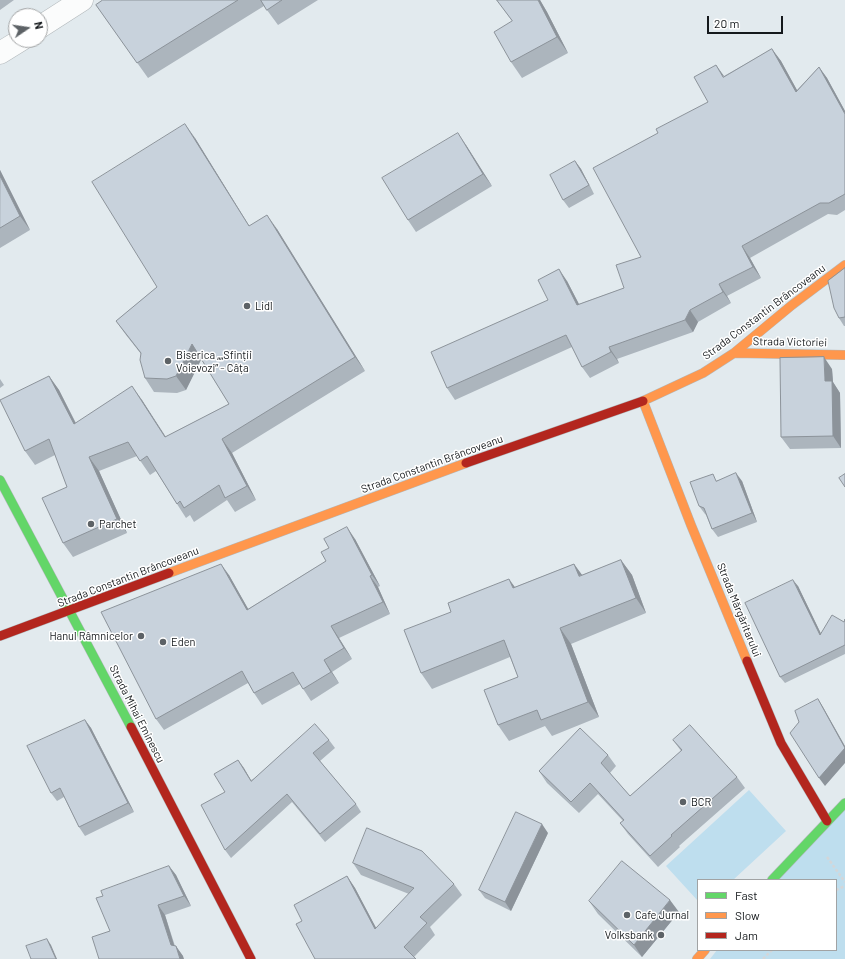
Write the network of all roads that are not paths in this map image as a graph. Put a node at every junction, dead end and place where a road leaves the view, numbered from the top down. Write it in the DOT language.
graph roads {
  1 [pos="82,0"];
  2 [pos="48,22"];
  3 [pos="845,265"];
  4 [pos="734,353"];
  5 [pos="845,354"];
  6 [pos="643,401"];
  7 [pos="0,480"];
  8 [pos="70,612"];
  9 [pos="0,636"];
  10 [pos="845,802"];
  11 [pos="827,821"];
  12 [pos="773,879"];
  13 [pos="704,951"];
  14 [pos="251,959"];
  15 [pos="697,959"];
  1 -- 2 [label="street"];
  3 -- 4 [label="street, Strada Constantin Brâncoveanu"];
  4 -- 5 [label="street, Strada Victoriei"];
  4 -- 6 [label="street, Strada Constantin Brâncoveanu"];
  6 -- 8 [label="street, Strada Constantin Brâncoveanu"];
  6 -- 11 [label="street, Strada Mărgăritarului"];
  7 -- 8 [label="street, Strada Mihai Eminescu"];
  8 -- 9 [label="street, Strada Constantin Brâncoveanu"];
  8 -- 14 [label="street, Strada Mihai Eminescu"];
  10 -- 11 [label="street"];
  11 -- 12 [label="street"];
  13 -- 15 [label="street"];
}
